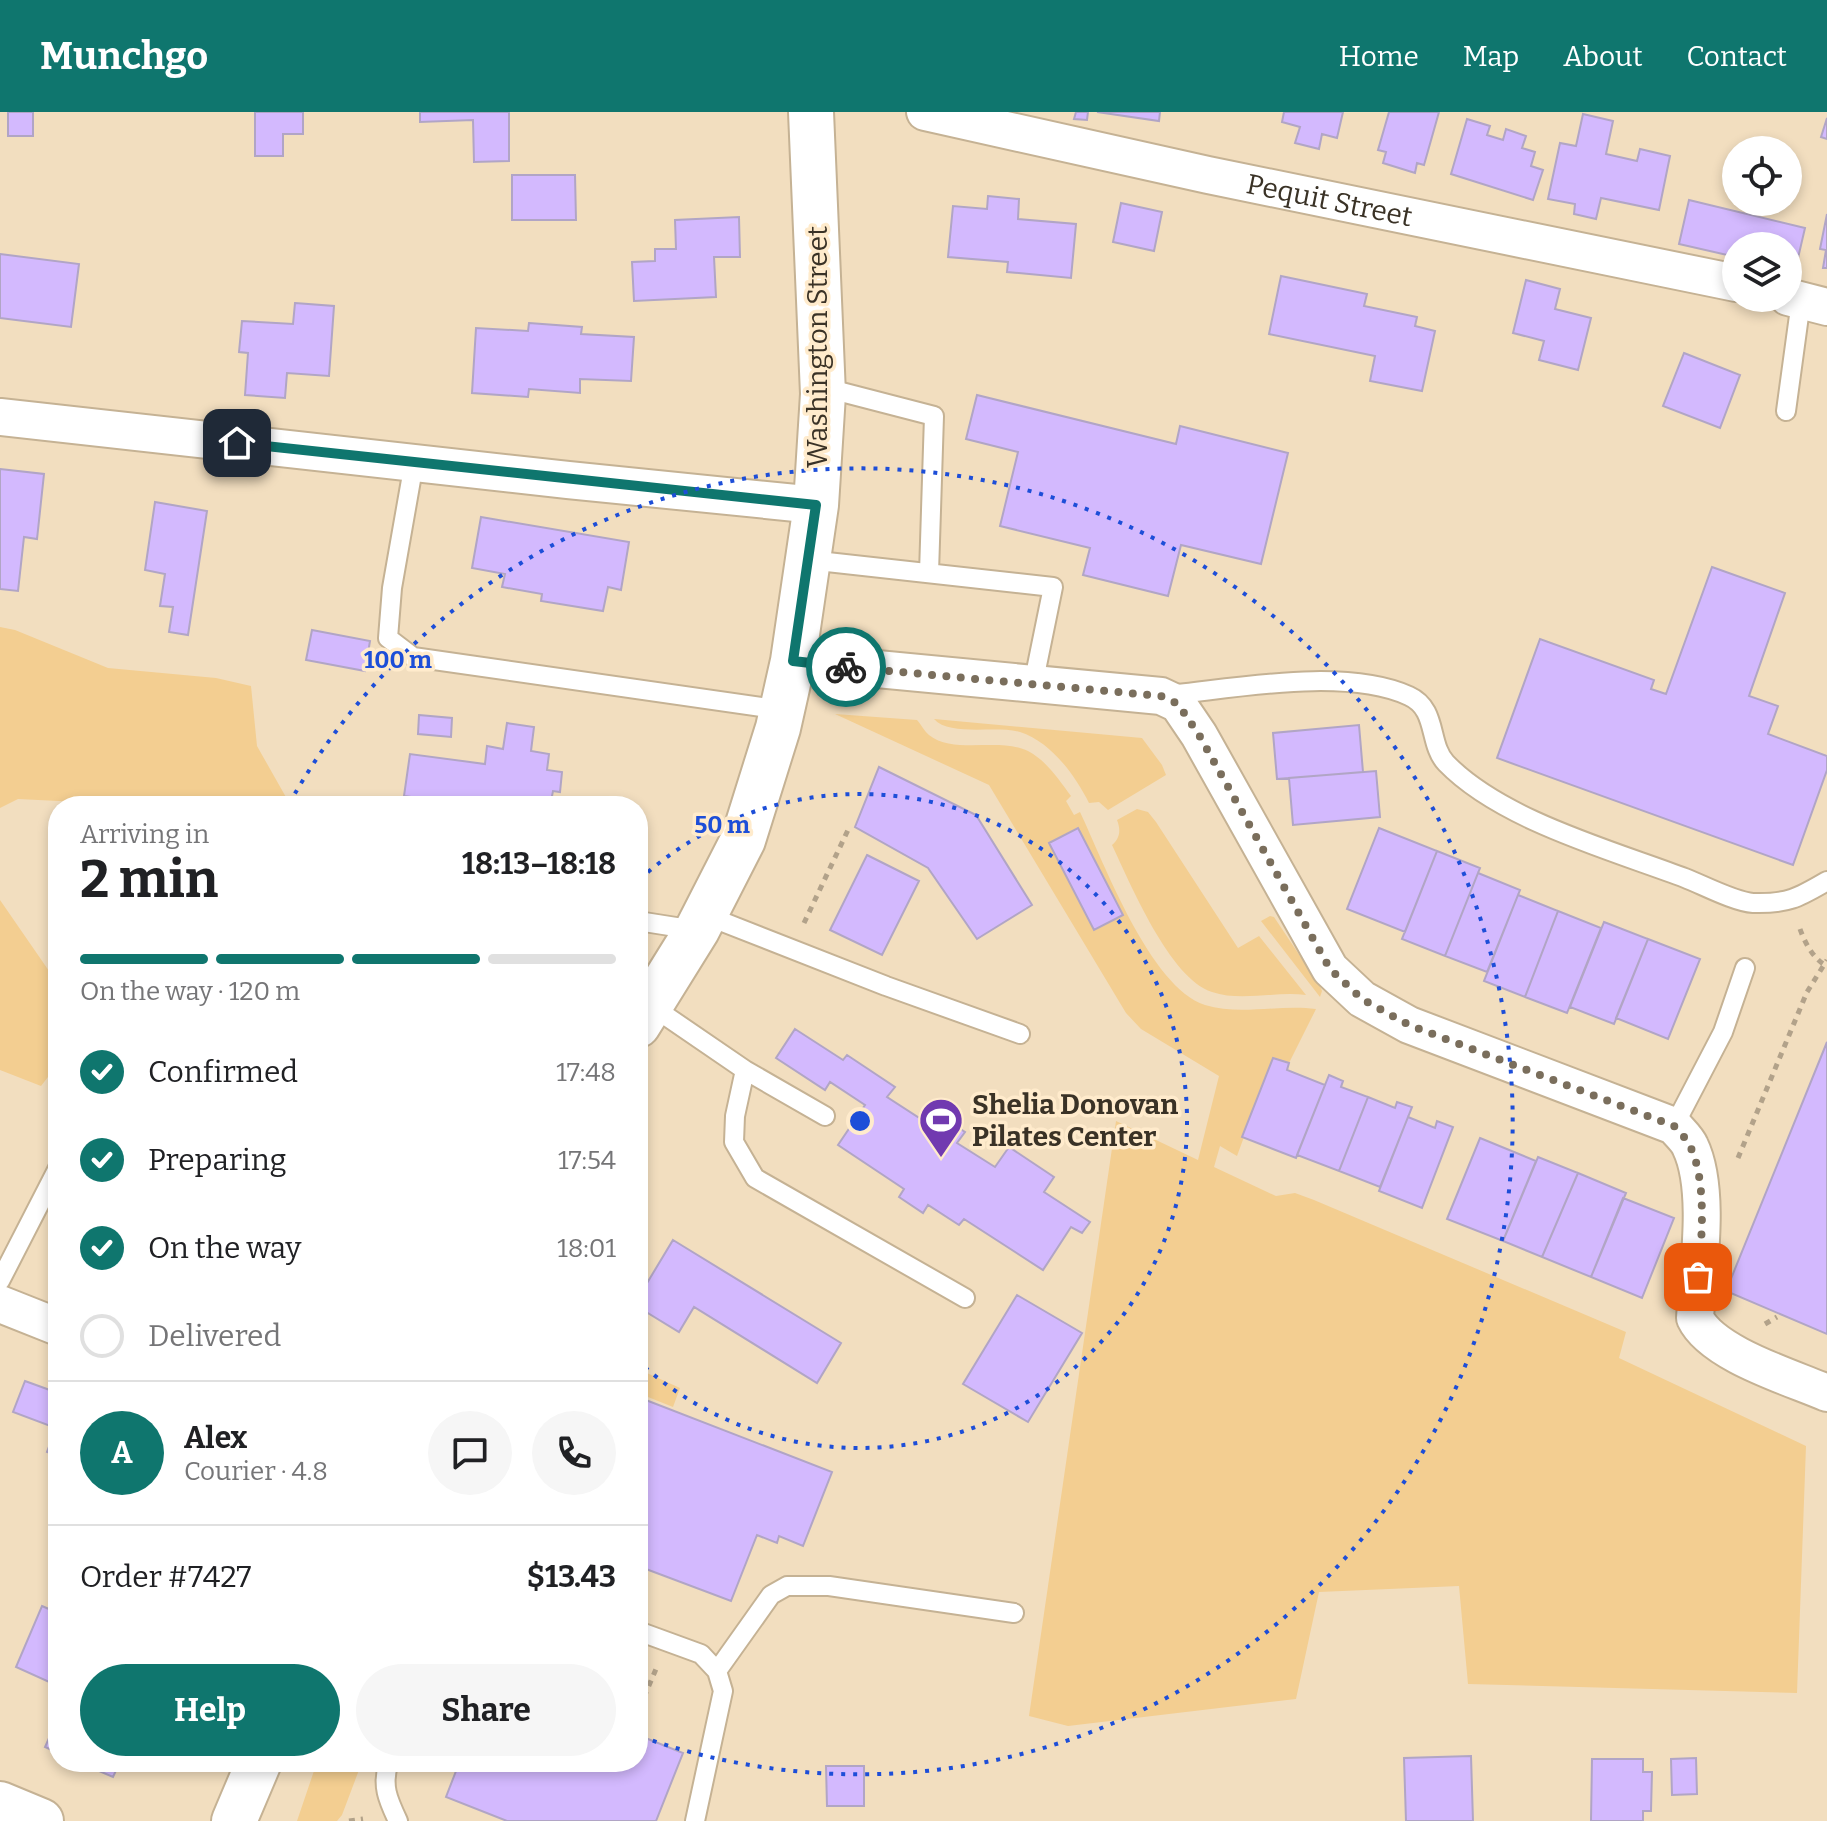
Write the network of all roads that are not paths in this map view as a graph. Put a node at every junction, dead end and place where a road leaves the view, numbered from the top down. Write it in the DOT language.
graph roads {
  1 [pos="811,112"];
  2 [pos="925,112"];
  3 [pos="1722,280"];
  4 [pos="1805,302"];
  5 [pos="822,387"];
  6 [pos="1786,411"];
  7 [pos="0,417"];
  8 [pos="414,463"];
  9 [pos="816,505"];
  10 [pos="809,560"];
  11 [pos="929,573"];
  12 [pos="793,661"];
  13 [pos="1033,685"];
  14 [pos="1161,696"];
  15 [pos="782,710"];
  16 [pos="1827,881"];
  17 [pos="648,921"];
  18 [pos="701,923"];
  19 [pos="1745,968"];
  20 [pos="648,1009"];
  21 [pos="648,1017"];
  22 [pos="1020,1034"];
  23 [pos="745,1070"];
  24 [pos="825,1116"];
  25 [pos="1674,1126"];
  26 [pos="48,1187"];
  27 [pos="0,1281"];
  28 [pos="965,1298"];
  29 [pos="0,1304"];
  30 [pos="48,1323"];
  31 [pos="1827,1393"];
  32 [pos="1014,1613"];
  33 [pos="648,1635"];
  34 [pos="717,1671"];
  35 [pos="255,1772"];
  36 [pos="386,1772"];
  37 [pos="0,1804"];
  38 [pos="41,1821"];
  39 [pos="234,1821"];
  40 [pos="398,1821"];
  41 [pos="695,1821"];
  1 -- 5 [label="main road, Washington Street"];
  2 -- 3 [label="street, Pequit Street"];
  4 -- 6 [label="lane"];
  5 -- 9 [label="main road, Washington Street"];
  5 -- 11 [label="lane"];
  7 -- 8 [label="street"];
  8 -- 9 [label="street"];
  8 -- 15 [label="lane"];
  9 -- 10 [label="main road, Washington Street"];
  10 -- 11 [label="lane"];
  10 -- 12 [label="main road, Washington Street"];
  11 -- 13 [label="lane"];
  12 -- 13 [label="street"];
  12 -- 15 [label="main road, Washington Street"];
  13 -- 14 [label="street"];
  14 -- 16 [label="lane"];
  14 -- 25 [label="street"];
  15 -- 18 [label="main road, Washington Street"];
  17 -- 18 [label="lane"];
  18 -- 20 [label="main road, Washington Street"];
  18 -- 22 [label="lane"];
  19 -- 25 [label="lane"];
  21 -- 23 [label="lane"];
  23 -- 24 [label="lane"];
  23 -- 28 [label="lane"];
  25 -- 31 [label="street"];
  26 -- 27 [label="lane"];
  29 -- 30 [label="street"];
  32 -- 34 [label="lane"];
  33 -- 34 [label="lane"];
  34 -- 41 [label="lane"];
  35 -- 39 [label="main road"];
  36 -- 40 [label="lane"];
  37 -- 38 [label="main road"];
}
